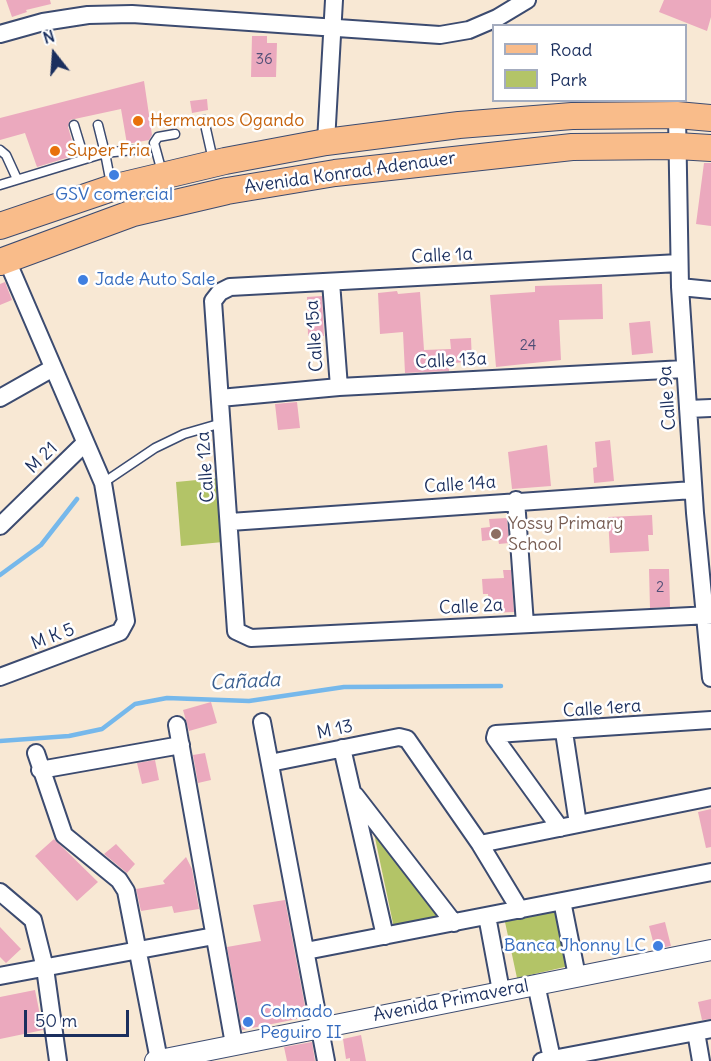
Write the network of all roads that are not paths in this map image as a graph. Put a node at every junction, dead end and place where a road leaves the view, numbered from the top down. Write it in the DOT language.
graph roads {
  1 [pos="334,0"];
  2 [pos="527,0"];
  3 [pos="332,28"];
  4 [pos="0,33"];
  5 [pos="677,115"];
  6 [pos="711,118"];
  7 [pos="204,120"];
  8 [pos="74,125"];
  9 [pos="98,125"];
  10 [pos="175,134"];
  11 [pos="326,142"];
  12 [pos="677,146"];
  13 [pos="711,148"];
  14 [pos="0,150"];
  15 [pos="132,150"];
  16 [pos="105,153"];
  17 [pos="84,158"];
  18 [pos="214,164"];
  19 [pos="163,176"];
  20 [pos="17,179"];
  21 [pos="0,185"];
  22 [pos="112,188"];
  23 [pos="0,226"];
  24 [pos="3,260"];
  25 [pos="679,263"];
  26 [pos="331,282"];
  27 [pos="680,287"];
  28 [pos="711,290"];
  29 [pos="213,301"];
  30 [pos="53,368"];
  31 [pos="685,369"];
  32 [pos="339,387"];
  33 [pos="0,398"];
  34 [pos="220,398"];
  35 [pos="711,408"];
  36 [pos="688,409"];
  37 [pos="222,423"];
  38 [pos="85,443"];
  39 [pos="103,483"];
  40 [pos="693,490"];
  41 [pos="516,500"];
  42 [pos="703,513"];
  43 [pos="230,522"];
  44 [pos="0,526"];
  45 [pos="707,615"];
  46 [pos="525,624"];
  47 [pos="236,631"];
  48 [pos="0,677"];
  49 [pos="711,678"];
  50 [pos="711,720"];
  51 [pos="262,722"];
  52 [pos="177,725"];
  53 [pos="564,732"];
  54 [pos="181,745"];
  55 [pos="342,748"];
  56 [pos="36,753"];
  57 [pos="270,763"];
  58 [pos="40,770"];
  59 [pos="351,790"];
  60 [pos="711,797"];
  61 [pos="578,825"];
  62 [pos="560,828"];
  63 [pos="480,844"];
  64 [pos="711,872"];
  65 [pos="0,892"];
  66 [pos="562,901"];
  67 [pos="520,910"];
  68 [pos="487,916"];
  69 [pos="454,923"];
  70 [pos="214,936"];
  71 [pos="385,936"];
  72 [pos="711,950"];
  73 [pos="306,951"];
  74 [pos="138,952"];
  75 [pos="45,968"];
  76 [pos="0,976"];
  77 [pos="577,976"];
  78 [pos="536,984"];
  79 [pos="501,991"];
  80 [pos="320,1027"];
  81 [pos="703,1030"];
  82 [pos="234,1044"];
  83 [pos="614,1055"];
  84 [pos="547,1060"];
  85 [pos="58,1061"];
  86 [pos="157,1061"];
  87 [pos="326,1061"];
  88 [pos="701,1061"];
  1 -- 3 [label="street"];
  2 -- 3 [label="street"];
  3 -- 4 [label="street"];
  3 -- 11 [label="street"];
  5 -- 6 [label="main road, Avenida Konrad Adenauer"];
  5 -- 11 [label="main road, Avenida Konrad Adenauer"];
  5 -- 12 [label="street, Calle 9a"];
  7 -- 18 [label="lane"];
  8 -- 17 [label="lane"];
  9 -- 16 [label="lane"];
  10 -- 19 [label="lane"];
  11 -- 18 [label="main road, Avenida Konrad Adenauer"];
  12 -- 13 [label="main road, Avenida Konrad Adenauer"];
  12 -- 24 [label="main road, Avenida Konrad Adenauer"];
  12 -- 25 [label="street, Calle 9a"];
  14 -- 20 [label="lane"];
  15 -- 16 [label="lane"];
  16 -- 17 [label="lane"];
  16 -- 22 [label="lane"];
  17 -- 20 [label="lane"];
  18 -- 19 [label="main road, Avenida Konrad Adenauer"];
  19 -- 22 [label="main road, Avenida Konrad Adenauer"];
  20 -- 21 [label="lane"];
  22 -- 23 [label="main road, Avenida Konrad Adenauer"];
  24 -- 30 [label="street"];
  25 -- 26 [label="street, Calle 1a"];
  25 -- 27 [label="street, Calle 9a"];
  26 -- 29 [label="street, Calle 1a"];
  26 -- 32 [label="street, Calle 15a"];
  27 -- 28 [label="street"];
  27 -- 31 [label="street, Calle 9a"];
  29 -- 34 [label="street, Calle 12a"];
  30 -- 33 [label="street"];
  30 -- 38 [label="street"];
  31 -- 32 [label="street, Calle 13a"];
  31 -- 36 [label="street, Calle 9a"];
  32 -- 34 [label="street, Calle 13a"];
  34 -- 37 [label="street, Calle 12a"];
  35 -- 36 [label="street"];
  36 -- 40 [label="street, Calle 9a"];
  37 -- 39 [label="lane"];
  37 -- 43 [label="street, Calle 12a"];
  38 -- 39 [label="street"];
  38 -- 44 [label="street, M 21"];
  39 -- 48 [label="street, M K 5"];
  40 -- 41 [label="street, Calle 14a"];
  40 -- 42 [label="street, Calle 9a"];
  41 -- 43 [label="street, Calle 14a"];
  41 -- 46 [label="street"];
  42 -- 45 [label="street, Calle 9a"];
  43 -- 47 [label="street, Calle 12a"];
  45 -- 46 [label="street, Calle 2a"];
  45 -- 49 [label="street, Calle 9a"];
  46 -- 47 [label="street, Calle 2a"];
  50 -- 53 [label="street, Calle 1era"];
  51 -- 57 [label="street"];
  52 -- 54 [label="street"];
  53 -- 61 [label="street"];
  53 -- 62 [label="street, Calle 1era"];
  54 -- 58 [label="street"];
  54 -- 70 [label="street"];
  55 -- 57 [label="street, M 13"];
  55 -- 59 [label="street"];
  55 -- 63 [label="street, M 13"];
  56 -- 58 [label="street"];
  57 -- 73 [label="street"];
  58 -- 74 [label="street"];
  59 -- 69 [label="street"];
  59 -- 71 [label="street"];
  60 -- 61 [label="street"];
  61 -- 62 [label="street"];
  62 -- 63 [label="street"];
  63 -- 67 [label="street"];
  64 -- 66 [label="street"];
  65 -- 75 [label="street"];
  66 -- 67 [label="street"];
  66 -- 77 [label="street"];
  67 -- 68 [label="street"];
  68 -- 69 [label="street"];
  68 -- 79 [label="street"];
  69 -- 71 [label="street"];
  70 -- 74 [label="street"];
  70 -- 82 [label="street"];
  71 -- 73 [label="street"];
  72 -- 77 [label="street, Avenida Primaveral"];
  73 -- 80 [label="street"];
  74 -- 75 [label="street"];
  74 -- 86 [label="street"];
  75 -- 76 [label="street"];
  75 -- 85 [label="street"];
  77 -- 78 [label="street, Avenida Primaveral"];
  78 -- 79 [label="street, Avenida Primaveral"];
  78 -- 84 [label="street"];
  79 -- 80 [label="street, Avenida Primaveral"];
  80 -- 82 [label="street, Avenida Primaveral"];
  80 -- 87 [label="street"];
  81 -- 83 [label="street"];
  81 -- 88 [label="street"];
  82 -- 86 [label="street, Avenida Primaveral"];
  83 -- 84 [label="street"];
}
